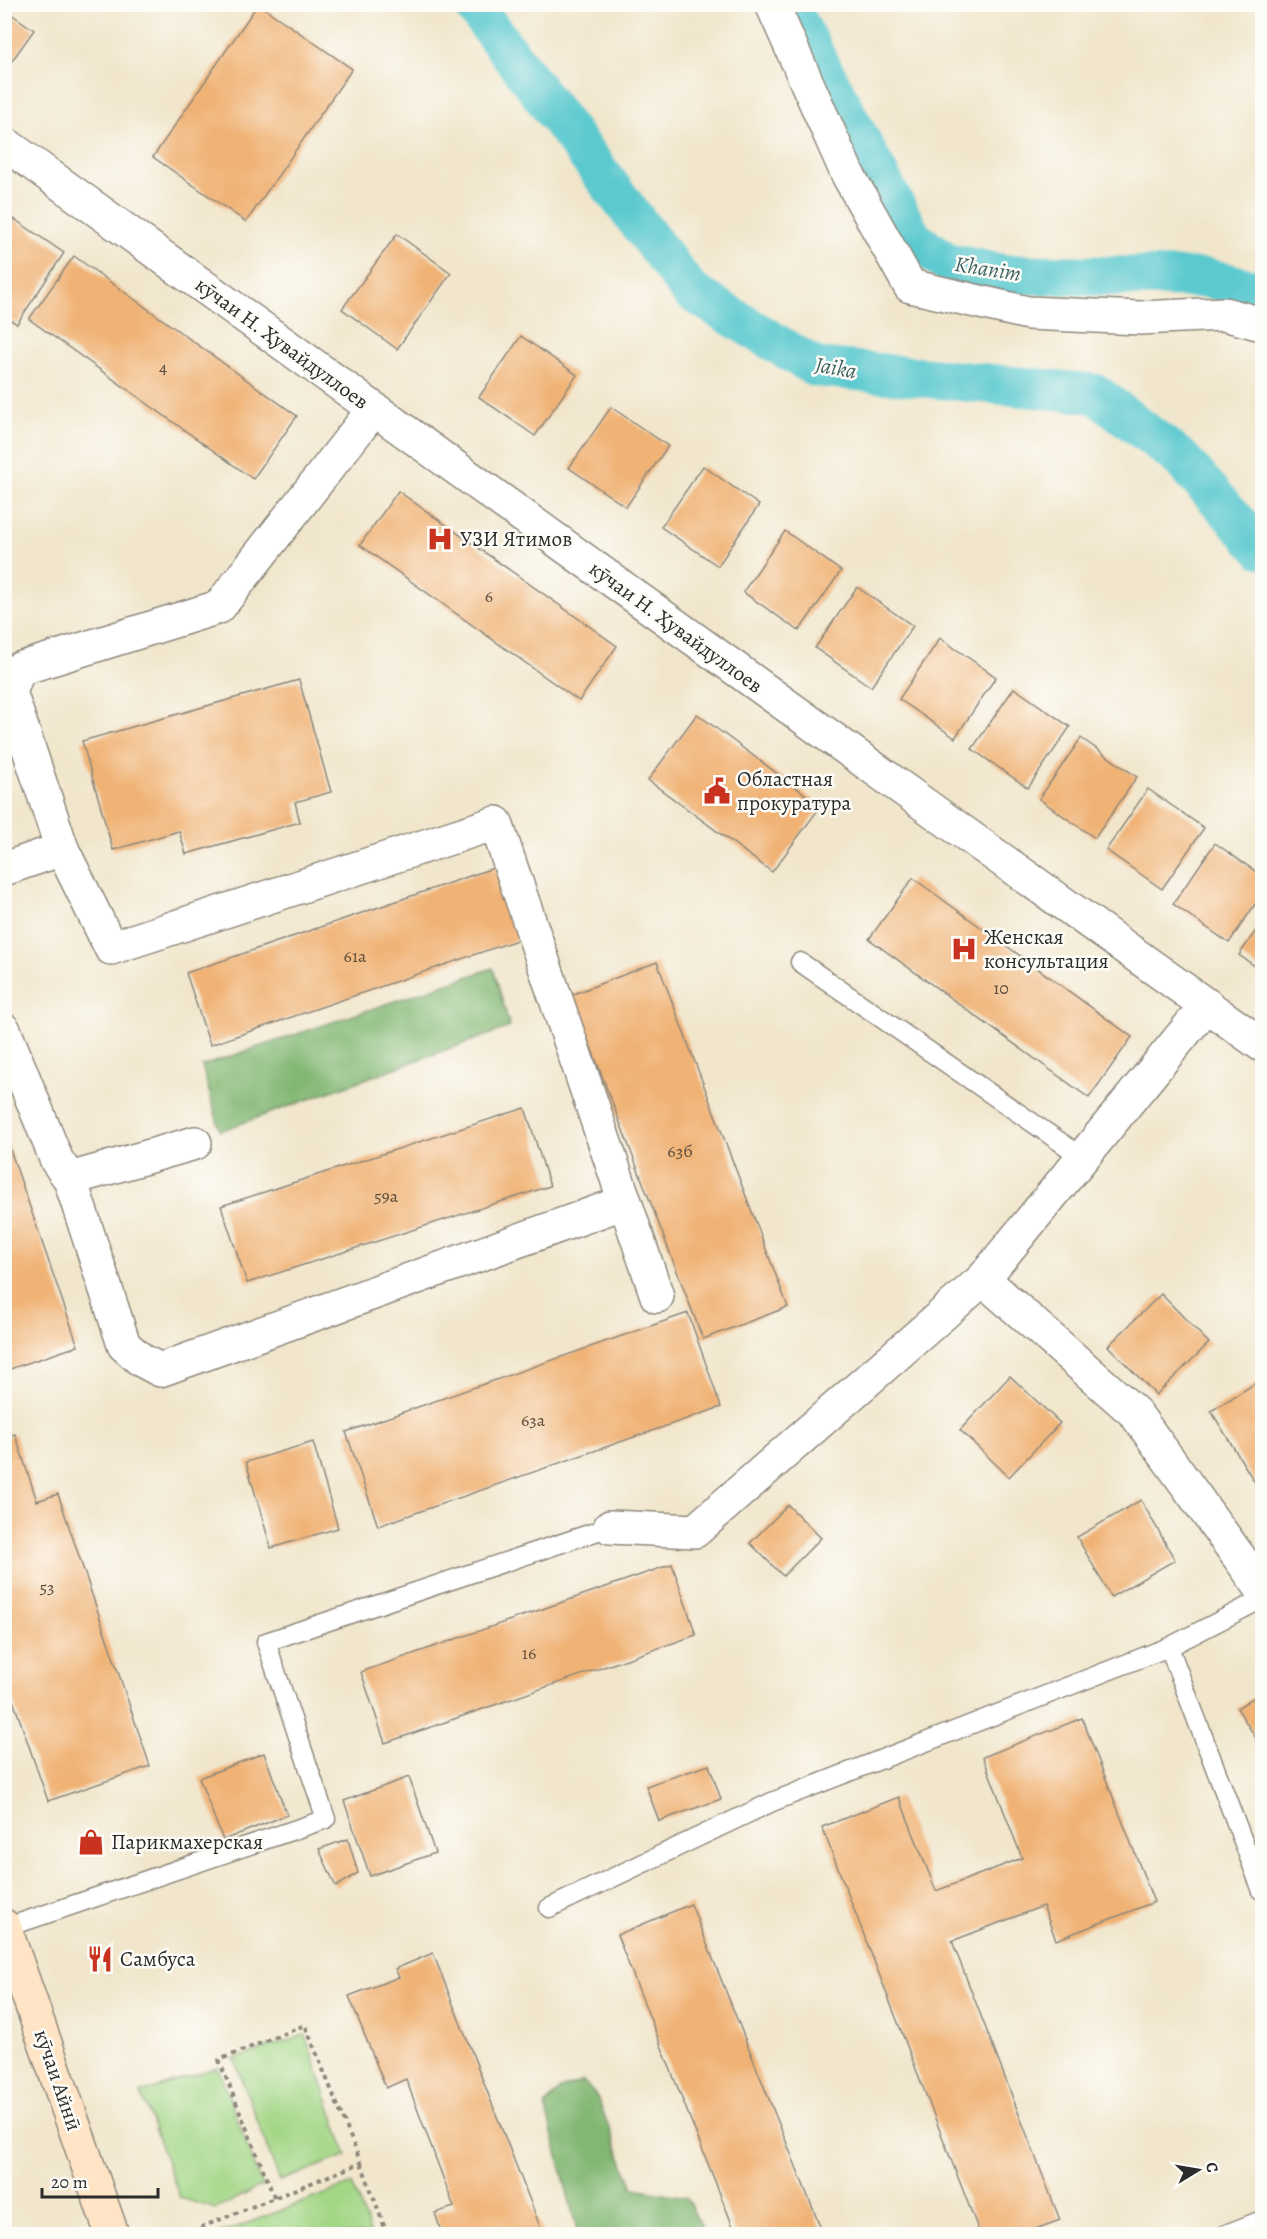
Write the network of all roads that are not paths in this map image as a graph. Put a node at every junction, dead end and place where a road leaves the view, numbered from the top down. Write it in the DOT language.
graph roads {
  1 [pos="772,4"];
  2 [pos="8,153"];
  3 [pos="1263,324"];
  4 [pos="374,409"];
  5 [pos="62,849"];
  6 [pos="4,870"];
  7 [pos="800,962"];
  8 [pos="1206,1005"];
  9 [pos="4,1030"];
  10 [pos="1263,1045"];
  11 [pos="195,1143"];
  12 [pos="1082,1157"];
  13 [pos="70,1179"];
  14 [pos="625,1202"];
  15 [pos="983,1279"];
  16 [pos="657,1296"];
  17 [pos="610,1527"];
  18 [pos="1263,1589"];
  19 [pos="1263,1599"];
  20 [pos="1169,1647"];
  21 [pos="1263,1891"];
  22 [pos="549,1908"];
  23 [pos="5,1927"];
  24 [pos="1263,2220"];
  25 [pos="112,2235"];
  26 [pos="1226,2235"];
  1 -- 3 [label="street"];
  2 -- 4 [label="street, кӯчаи Н. Ҳувайдуллоев"];
  4 -- 5 [label="street"];
  4 -- 8 [label="street, кӯчаи Н. Ҳувайдуллоев"];
  5 -- 6 [label="street"];
  5 -- 14 [label="street"];
  7 -- 12 [label="lane"];
  8 -- 10 [label="street, кӯчаи Н. Ҳувайдуллоев"];
  8 -- 12 [label="street"];
  9 -- 13 [label="street"];
  11 -- 13 [label="street"];
  12 -- 15 [label="street"];
  13 -- 14 [label="street"];
  14 -- 16 [label="street"];
  15 -- 17 [label="street"];
  15 -- 18 [label="street"];
  17 -- 23 [label="lane"];
  19 -- 20 [label="lane"];
  20 -- 21 [label="lane"];
  20 -- 22 [label="lane"];
  23 -- 25 [label="main road, кӯчаи Айнӣ"];
  24 -- 26 [label="lane"];
}
